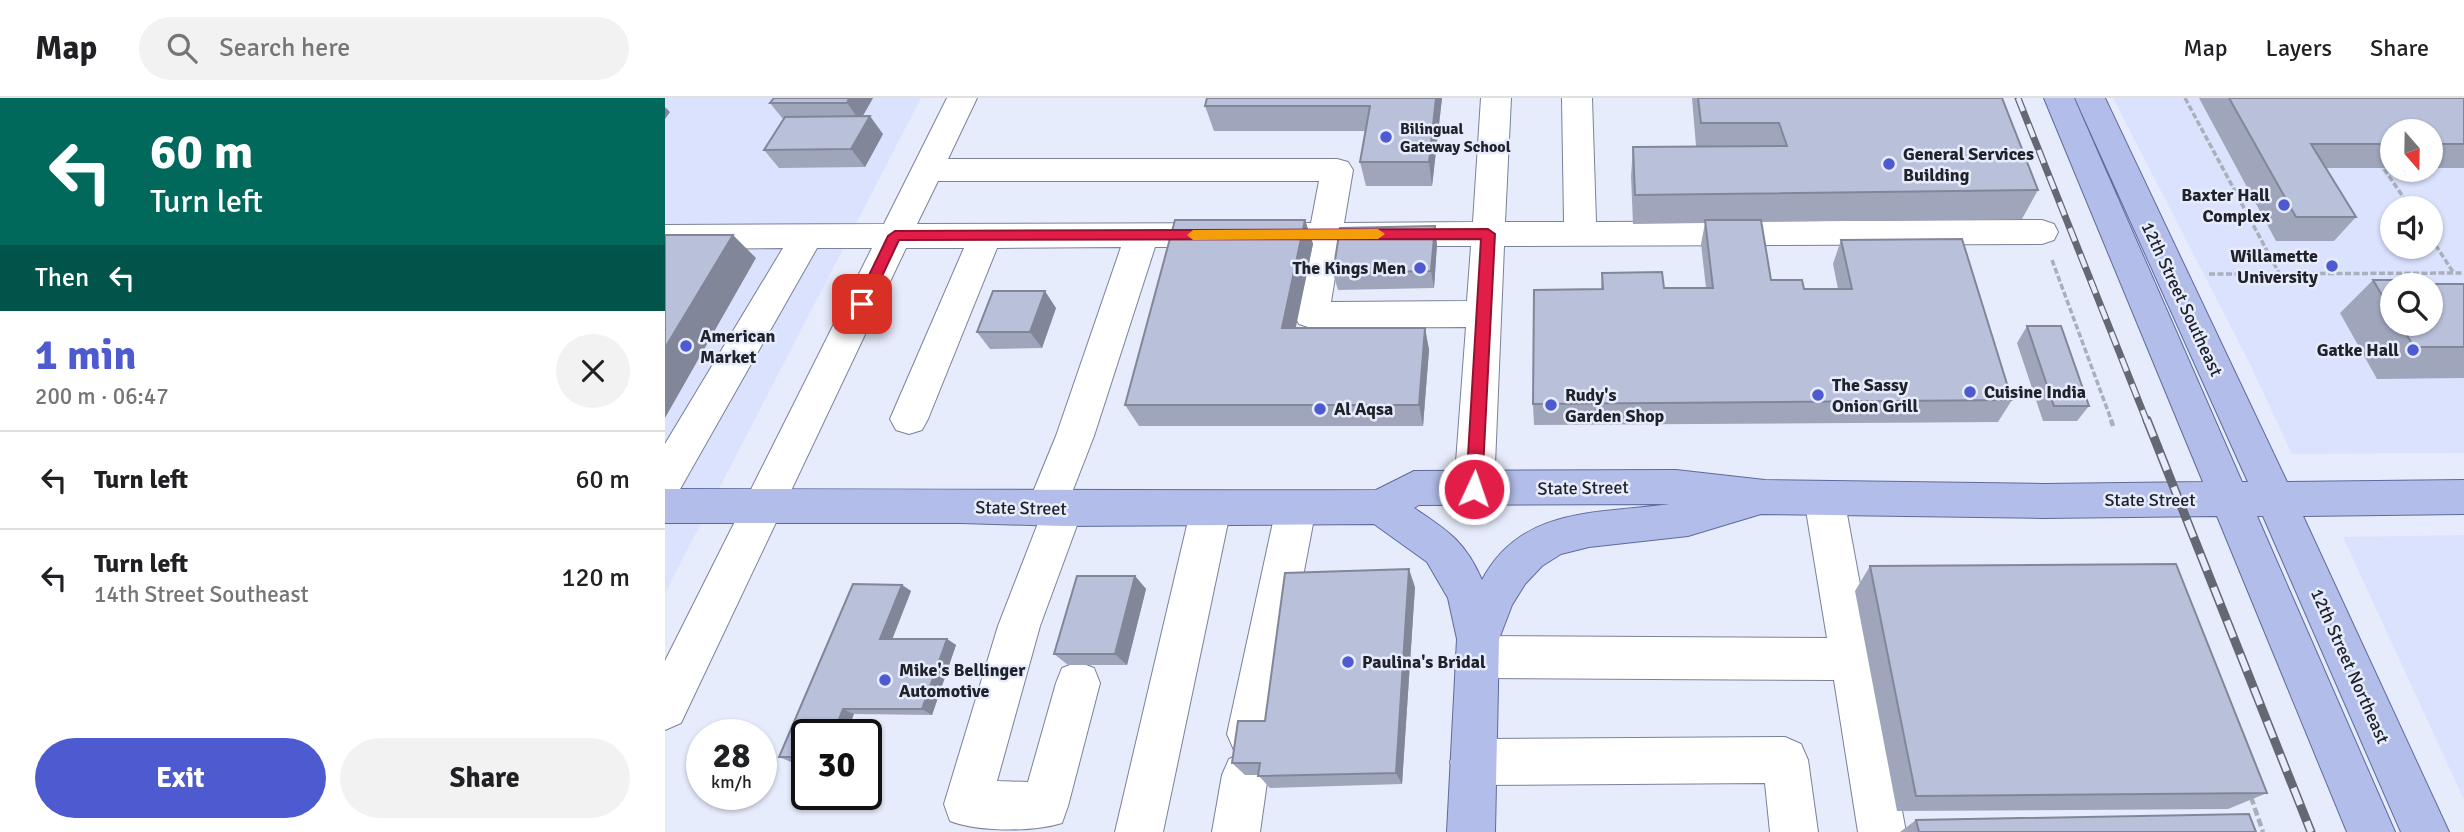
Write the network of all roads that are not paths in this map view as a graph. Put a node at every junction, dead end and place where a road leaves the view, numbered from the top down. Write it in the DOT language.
graph roads {
  1 [pos="962,98"];
  2 [pos="1496,98"];
  3 [pos="1577,98"];
  4 [pos="2059,98"];
  5 [pos="2090,98"];
  6 [pos="927,170"];
  7 [pos="2042,232"];
  8 [pos="1580,233"];
  9 [pos="1325,234"];
  10 [pos="1488,234"];
  11 [pos="808,235"];
  12 [pos="986,235"];
  13 [pos="1142,235"];
  14 [pos="895,236"];
  15 [pos="665,237"];
  16 [pos="1484,314"];
  17 [pos="909,419"];
  18 [pos="665,479"];
  19 [pos="1474,489"];
  20 [pos="1765,497"];
  21 [pos="2464,497"];
  22 [pos="1824,498"];
  23 [pos="2231,500"];
  24 [pos="2276,500"];
  25 [pos="665,506"];
  26 [pos="764,506"];
  27 [pos="1381,506"];
  28 [pos="1211,508"];
  29 [pos="1296,508"];
  30 [pos="1054,509"];
  31 [pos="1477,648"];
  32 [pos="1852,659"];
  33 [pos="1078,684"];
  34 [pos="665,708"];
  35 [pos="1473,762"];
  36 [pos="1139,832"];
  37 [pos="1236,832"];
  38 [pos="1471,832"];
  39 [pos="1794,832"];
  40 [pos="1882,832"];
  41 [pos="2371,832"];
  42 [pos="2425,832"];
  1 -- 6 [label="street"];
  2 -- 10 [label="street"];
  3 -- 8 [label="street"];
  4 -- 23 [label="main road, 12th Street Southeast"];
  5 -- 24 [label="main road, 12th Street Southeast"];
  6 -- 9 [label="street"];
  6 -- 14 [label="street"];
  7 -- 8 [label="street"];
  8 -- 10 [label="street"];
  9 -- 10 [label="street"];
  9 -- 13 [label="street"];
  9 -- 16 [label="street"];
  10 -- 16 [label="street"];
  11 -- 14 [label="street"];
  11 -- 15 [label="street"];
  11 -- 18 [label="street"];
  12 -- 13 [label="street"];
  12 -- 14 [label="street"];
  12 -- 17 [label="street"];
  13 -- 30 [label="street"];
  14 -- 26 [label="street"];
  16 -- 19 [label="street"];
  19 -- 20 [label="main road, State Street"];
  19 -- 27 [label="main road, State Street"];
  20 -- 22 [label="main road, State Street"];
  20 -- 31 [label="main road"];
  21 -- 24 [label="main road, State Street"];
  22 -- 23 [label="main road, State Street"];
  22 -- 32 [label="street"];
  23 -- 24 [label="main road, State Street"];
  23 -- 41 [label="main road"];
  24 -- 42 [label="main road, 12th Street Northeast"];
  25 -- 26 [label="main road, State Street"];
  26 -- 30 [label="main road, State Street"];
  26 -- 34 [label="street"];
  27 -- 29 [label="main road, State Street"];
  27 -- 31 [label="main road"];
  28 -- 29 [label="main road, State Street"];
  28 -- 30 [label="main road, State Street"];
  28 -- 36 [label="street"];
  29 -- 37 [label="street"];
  30 -- 33 [label="street"];
  31 -- 32 [label="street"];
  31 -- 35 [label="main road"];
  32 -- 40 [label="street"];
  35 -- 38 [label="main road"];
  35 -- 39 [label="street"];
}
